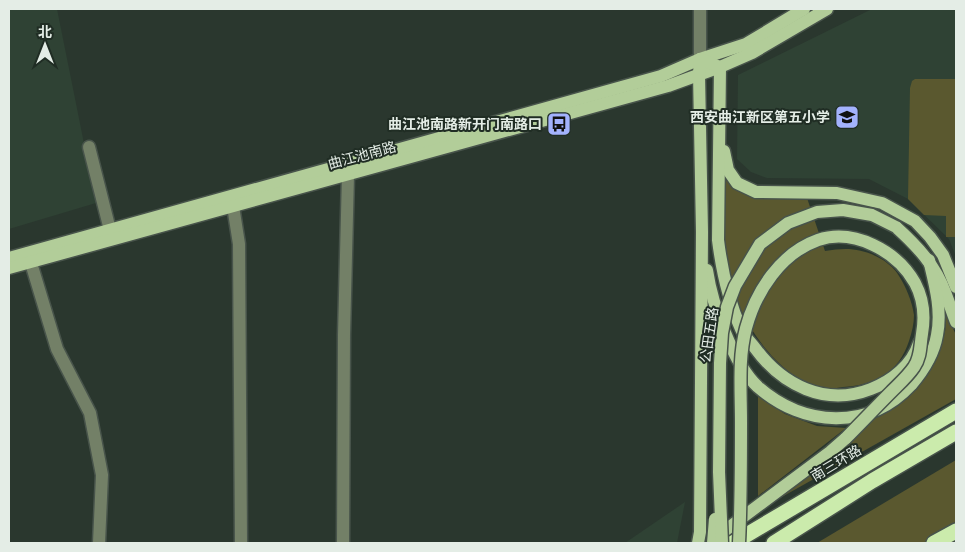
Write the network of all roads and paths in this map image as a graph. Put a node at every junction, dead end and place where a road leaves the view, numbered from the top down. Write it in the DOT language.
graph roads {
  1 [pos="700,9"];
  2 [pos="804,9"];
  3 [pos="826,9"];
  4 [pos="700,59"];
  5 [pos="720,67"];
  6 [pos="699,74"];
  7 [pos="719,128"];
  8 [pos="89,147"];
  9 [pos="347,170"];
  10 [pos="233,206"];
  11 [pos="110,230"];
  12 [pos="702,232"];
  13 [pos="9,258"];
  14 [pos="29,258"];
  15 [pos="929,260"];
  16 [pos="9,268"];
  17 [pos="956,287"];
  18 [pos="956,322"];
  19 [pos="922,337"];
  20 [pos="956,411"];
  21 [pos="956,432"];
  22 [pos="719,472"];
  23 [pos="741,501"];
  24 [pos="956,531"];
  25 [pos="99,543"];
  26 [pos="240,543"];
  27 [pos="343,543"];
  28 [pos="698,543"];
  29 [pos="708,543"];
  30 [pos="713,543"];
  31 [pos="722,543"];
  32 [pos="733,543"];
  33 [pos="739,543"];
  34 [pos="745,543"];
  35 [pos="774,543"];
  36 [pos="934,543"];
  1 -- 4 [label="street"];
  2 -- 4 [label="main road, 曲江池南路"];
  3 -- 5 [label="main road, 曲江池南路"];
  4 -- 5 [label="main road"];
  4 -- 6 [label="main road"];
  4 -- 9 [label="main road, 曲江池南路"];
  5 -- 6 [label="main road, 曲江池南路"];
  5 -- 7 [label="main road"];
  6 -- 9 [label="main road, 曲江池南路"];
  6 -- 12 [label="main road"];
  7 -- 17 [label="main road"];
  7 -- 19 [label="main road, bridge"];
  8 -- 11 [label="street"];
  9 -- 10 [label="main road, 曲江池南路"];
  9 -- 11 [label="main road, 曲江池南路"];
  9 -- 27 [label="street"];
  10 -- 14 [label="main road, 曲江池南路"];
  10 -- 26 [label="street"];
  11 -- 14 [label="main road, 曲江池南路"];
  12 -- 15 [label="main road"];
  12 -- 28 [label="main road"];
  13 -- 14 [label="main road, 曲江池南路"];
  14 -- 16 [label="main road, 曲江池南路"];
  14 -- 25 [label="street"];
  15 -- 18 [label="main road"];
  15 -- 22 [label="main road, 公田五路, bridge"];
  19 -- 23 [label="main road, bridge"];
  19 -- 29 [label="main road, bridge"];
  20 -- 32 [label="highway, 南三环路"];
  21 -- 35 [label="highway"];
  22 -- 30 [label="main road, bridge"];
  22 -- 31 [label="main road, 公田五路, bridge"];
  23 -- 33 [label="main road, bridge"];
  23 -- 34 [label="main road, bridge"];
  24 -- 36 [label="highway"];
}
